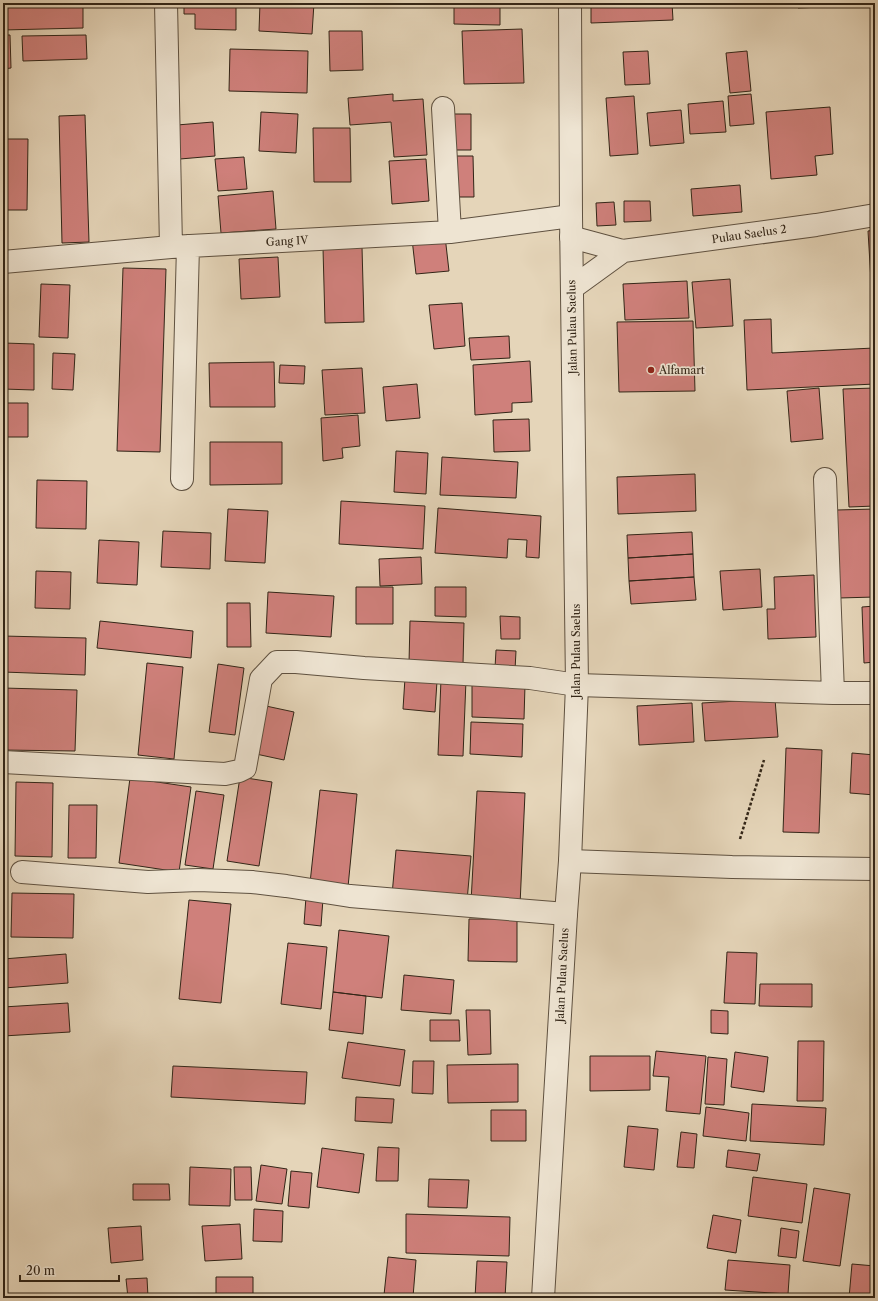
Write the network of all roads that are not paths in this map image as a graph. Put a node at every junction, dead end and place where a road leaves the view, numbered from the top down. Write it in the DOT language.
graph roads {
  1 [pos="166,3"];
  2 [pos="570,3"];
  3 [pos="443,108"];
  4 [pos="875,215"];
  5 [pos="571,227"];
  6 [pos="450,232"];
  7 [pos="179,247"];
  8 [pos="623,251"];
  9 [pos="3,262"];
  10 [pos="572,288"];
  11 [pos="825,478"];
  12 [pos="182,479"];
  13 [pos="577,685"];
  14 [pos="875,692"];
  15 [pos="834,693"];
  16 [pos="3,762"];
  17 [pos="570,861"];
  18 [pos="875,869"];
  19 [pos="22,872"];
  20 [pos="566,914"];
  21 [pos="543,1298"];
  1 -- 7 [label="street"];
  2 -- 5 [label="street, Jalan Pulau Saelus"];
  3 -- 6 [label="street"];
  4 -- 8 [label="street, Pulau Saelus 2"];
  5 -- 6 [label="street, Gang IV"];
  5 -- 8 [label="street, Pulau Saelus 2"];
  5 -- 10 [label="street, Jalan Pulau Saelus"];
  6 -- 7 [label="street, Gang IV"];
  7 -- 9 [label="street, Gang IV"];
  7 -- 12 [label="street"];
  8 -- 10 [label="street, Pulau Saelus 2"];
  10 -- 13 [label="street, Jalan Pulau Saelus"];
  11 -- 15 [label="street"];
  13 -- 15 [label="street"];
  13 -- 16 [label="street"];
  13 -- 17 [label="street, Jalan Pulau Saelus"];
  14 -- 15 [label="street"];
  17 -- 18 [label="street"];
  17 -- 20 [label="street, Jalan Pulau Saelus"];
  19 -- 20 [label="street"];
  20 -- 21 [label="street, Jalan Pulau Saelus"];
}
